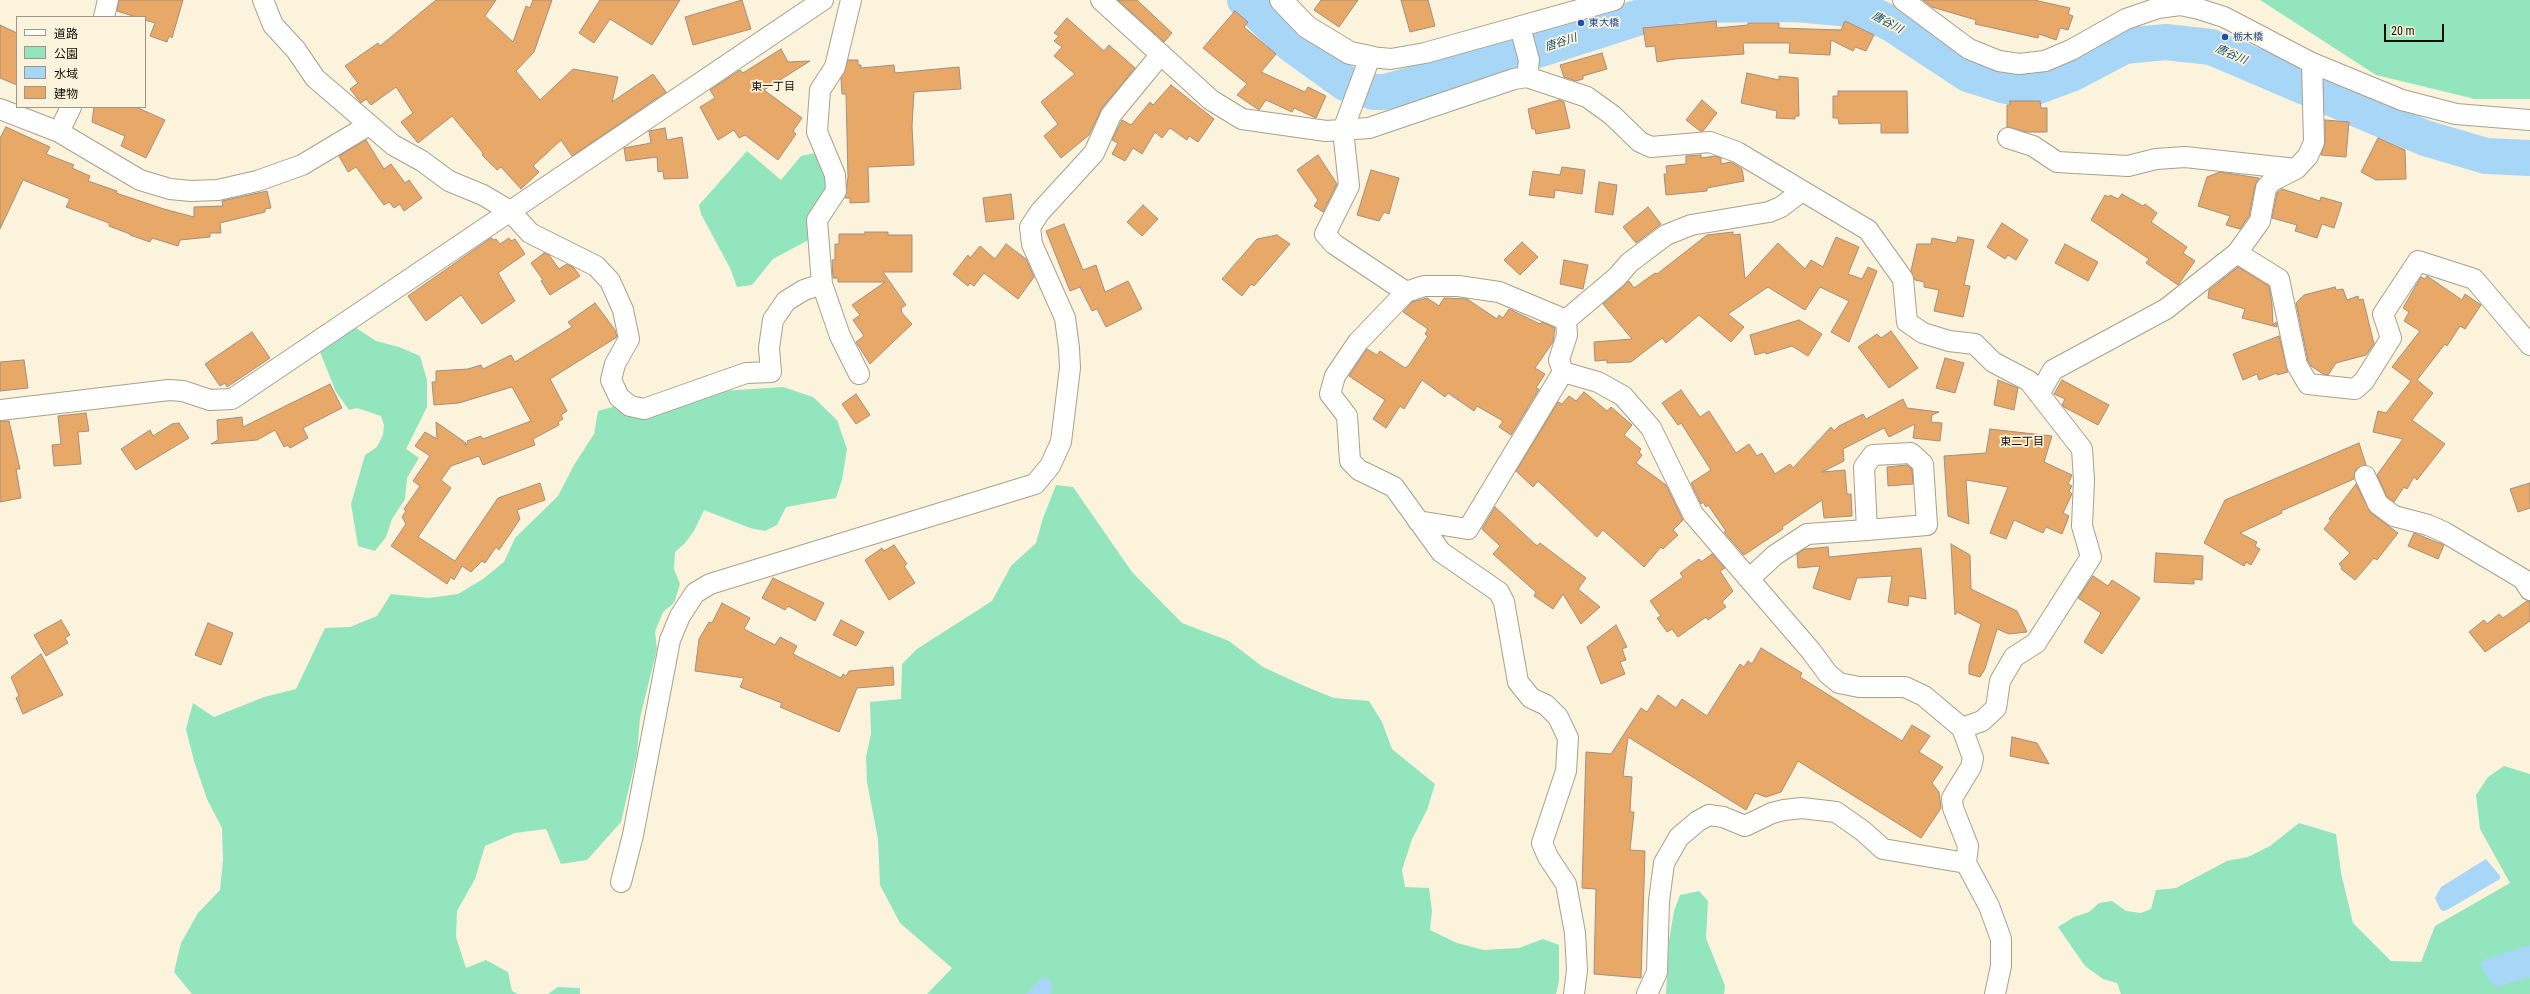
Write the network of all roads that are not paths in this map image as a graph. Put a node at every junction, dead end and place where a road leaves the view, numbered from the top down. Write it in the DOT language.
graph roads {
  1 [pos="108,0"];
  2 [pos="263,0"];
  3 [pos="823,0"];
  4 [pos="851,0"];
  5 [pos="1101,0"];
  6 [pos="1281,0"];
  7 [pos="1614,0"];
  8 [pos="1903,0"];
  9 [pos="104,16"];
  10 [pos="1522,34"];
  11 [pos="1161,54"];
  12 [pos="2312,64"];
  13 [pos="1367,65"];
  14 [pos="1528,69"];
  15 [pos="71,108"];
  16 [pos="0,109"];
  17 [pos="2530,120"];
  18 [pos="369,125"];
  19 [pos="1343,130"];
  20 [pos="59,132"];
  21 [pos="2008,138"];
  22 [pos="2296,170"];
  23 [pos="1802,191"];
  24 [pos="510,211"];
  25 [pos="2237,253"];
  26 [pos="822,284"];
  27 [pos="1406,292"];
  28 [pos="1566,320"];
  29 [pos="2530,345"];
  30 [pos="1564,372"];
  31 [pos="859,374"];
  32 [pos="2039,394"];
  33 [pos="0,410"];
  34 [pos="2365,476"];
  35 [pos="1418,521"];
  36 [pos="1867,530"];
  37 [pos="1749,579"];
  38 [pos="2530,590"];
  39 [pos="1962,728"];
  40 [pos="1966,863"];
  41 [pos="621,882"];
  42 [pos="1574,994"];
  43 [pos="1647,994"];
  44 [pos="1995,994"];
  1 -- 9 [label="street"];
  2 -- 18 [label="street"];
  3 -- 24 [label="street"];
  4 -- 26 [label="street"];
  5 -- 11 [label="street"];
  6 -- 13 [label="street"];
  7 -- 10 [label="street"];
  8 -- 12 [label="street"];
  10 -- 13 [label="street"];
  10 -- 14 [label="street"];
  11 -- 19 [label="street"];
  11 -- 41 [label="street"];
  12 -- 17 [label="street"];
  12 -- 22 [label="street"];
  13 -- 19 [label="street"];
  14 -- 19 [label="street"];
  14 -- 23 [label="street"];
  15 -- 20 [label="street"];
  16 -- 20 [label="street"];
  18 -- 20 [label="street"];
  18 -- 24 [label="street"];
  19 -- 27 [label="street"];
  21 -- 22 [label="street"];
  22 -- 25 [label="street"];
  23 -- 28 [label="street"];
  23 -- 32 [label="street"];
  24 -- 26 [label="street"];
  24 -- 33 [label="street"];
  25 -- 29 [label="street"];
  25 -- 32 [label="street"];
  26 -- 31 [label="street"];
  27 -- 28 [label="street"];
  27 -- 35 [label="street"];
  28 -- 30 [label="street"];
  30 -- 35 [label="street"];
  30 -- 37 [label="street"];
  32 -- 39 [label="street"];
  34 -- 38 [label="street"];
  35 -- 42 [label="street"];
  36 -- 36 [label="street"];
  36 -- 37 [label="street"];
  37 -- 39 [label="street"];
  39 -- 40 [label="street"];
  40 -- 43 [label="street"];
  40 -- 44 [label="street"];
}
